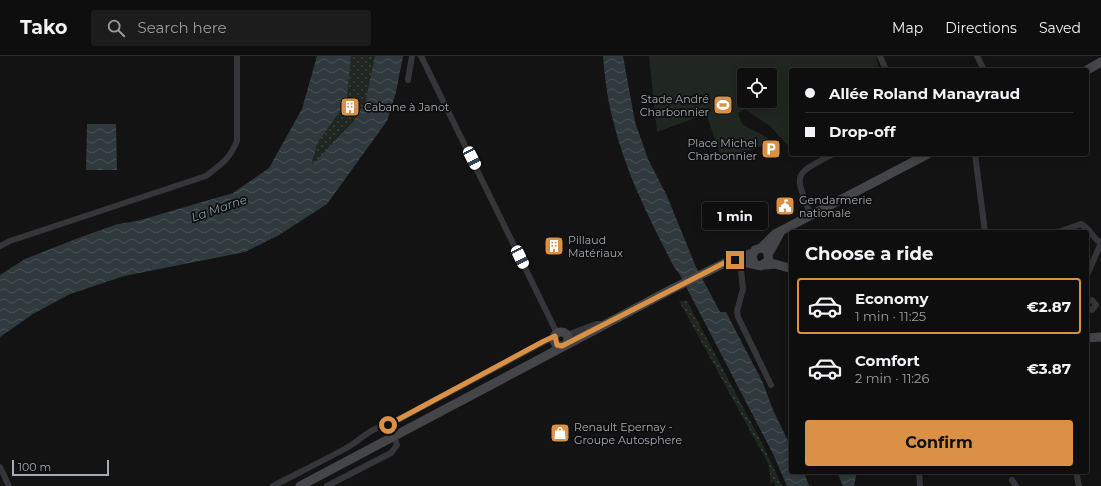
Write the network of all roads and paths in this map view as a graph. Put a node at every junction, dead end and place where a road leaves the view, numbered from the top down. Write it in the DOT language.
graph roads {
  1 [pos="237,56"];
  2 [pos="412,56"];
  3 [pos="421,56"];
  4 [pos="880,56"];
  5 [pos="977,56"];
  6 [pos="1101,62"];
  7 [pos="885,68"];
  8 [pos="983,68"];
  9 [pos="1089,69"];
  10 [pos="408,80"];
  11 [pos="829,156"];
  12 [pos="924,156"];
  13 [pos="975,156"];
  14 [pos="811,216"];
  15 [pos="985,230"];
  16 [pos="1064,230"];
  17 [pos="780,233"];
  18 [pos="1101,243"];
  19 [pos="0,246"];
  20 [pos="761,248"];
  21 [pos="752,253"];
  22 [pos="769,255"];
  23 [pos="740,260"];
  24 [pos="754,263"];
  25 [pos="722,264"];
  26 [pos="765,265"];
  27 [pos="789,267"];
  28 [pos="789,268"];
  29 [pos="1089,270"];
  30 [pos="1089,301"];
  31 [pos="1089,309"];
  32 [pos="605,324"];
  33 [pos="567,335"];
  34 [pos="1101,337"];
  35 [pos="1089,338"];
  36 [pos="558,340"];
  37 [pos="771,385"];
  38 [pos="388,425"];
  39 [pos="394,436"];
  40 [pos="0,467"];
  41 [pos="919,474"];
  42 [pos="1076,474"];
  43 [pos="1012,480"];
  44 [pos="1079,484"];
  45 [pos="9,486"];
  46 [pos="273,486"];
  47 [pos="300,486"];
  48 [pos="327,486"];
  49 [pos="920,486"];
  50 [pos="1016,486"];
  51 [pos="1087,486"];
  1 -- 19 [label="street"];
  2 -- 10 [label="street"];
  3 -- 36 [label="street"];
  4 -- 7 [label="street"];
  5 -- 8 [label="street"];
  6 -- 9 [label="main road"];
  11 -- 14 [label="street"];
  12 -- 14 [label="main road"];
  13 -- 15 [label="street"];
  14 -- 17 [label="main road"];
  16 -- 18 [label="street"];
  17 -- 20 [label="main road"];
  17 -- 22 [label="main road"];
  18 -- 29 [label="street"];
  20 -- 21 [label="main road"];
  20 -- 22 [label="main road"];
  21 -- 24 [label="main road"];
  21 -- 25 [label="main road"];
  22 -- 26 [label="main road"];
  22 -- 27 [label="main road"];
  23 -- 24 [label="main road"];
  23 -- 25 [label="main road"];
  23 -- 37 [label="street"];
  24 -- 26 [label="main road"];
  25 -- 32 [label="main road"];
  26 -- 28 [label="main road"];
  30 -- 31 [label="street"];
  32 -- 33 [label="street"];
  32 -- 36 [label="main road"];
  33 -- 36 [label="main road"];
  34 -- 35 [label="main road"];
  36 -- 38 [label="street"];
  36 -- 39 [label="main road"];
  38 -- 39 [label="street"];
  38 -- 46 [label="street"];
  39 -- 47 [label="main road"];
  39 -- 48 [label="street"];
  40 -- 45 [label="street"];
  41 -- 49 [label="street"];
  42 -- 44 [label="street"];
  43 -- 50 [label="street"];
  44 -- 51 [label="street"];
}
